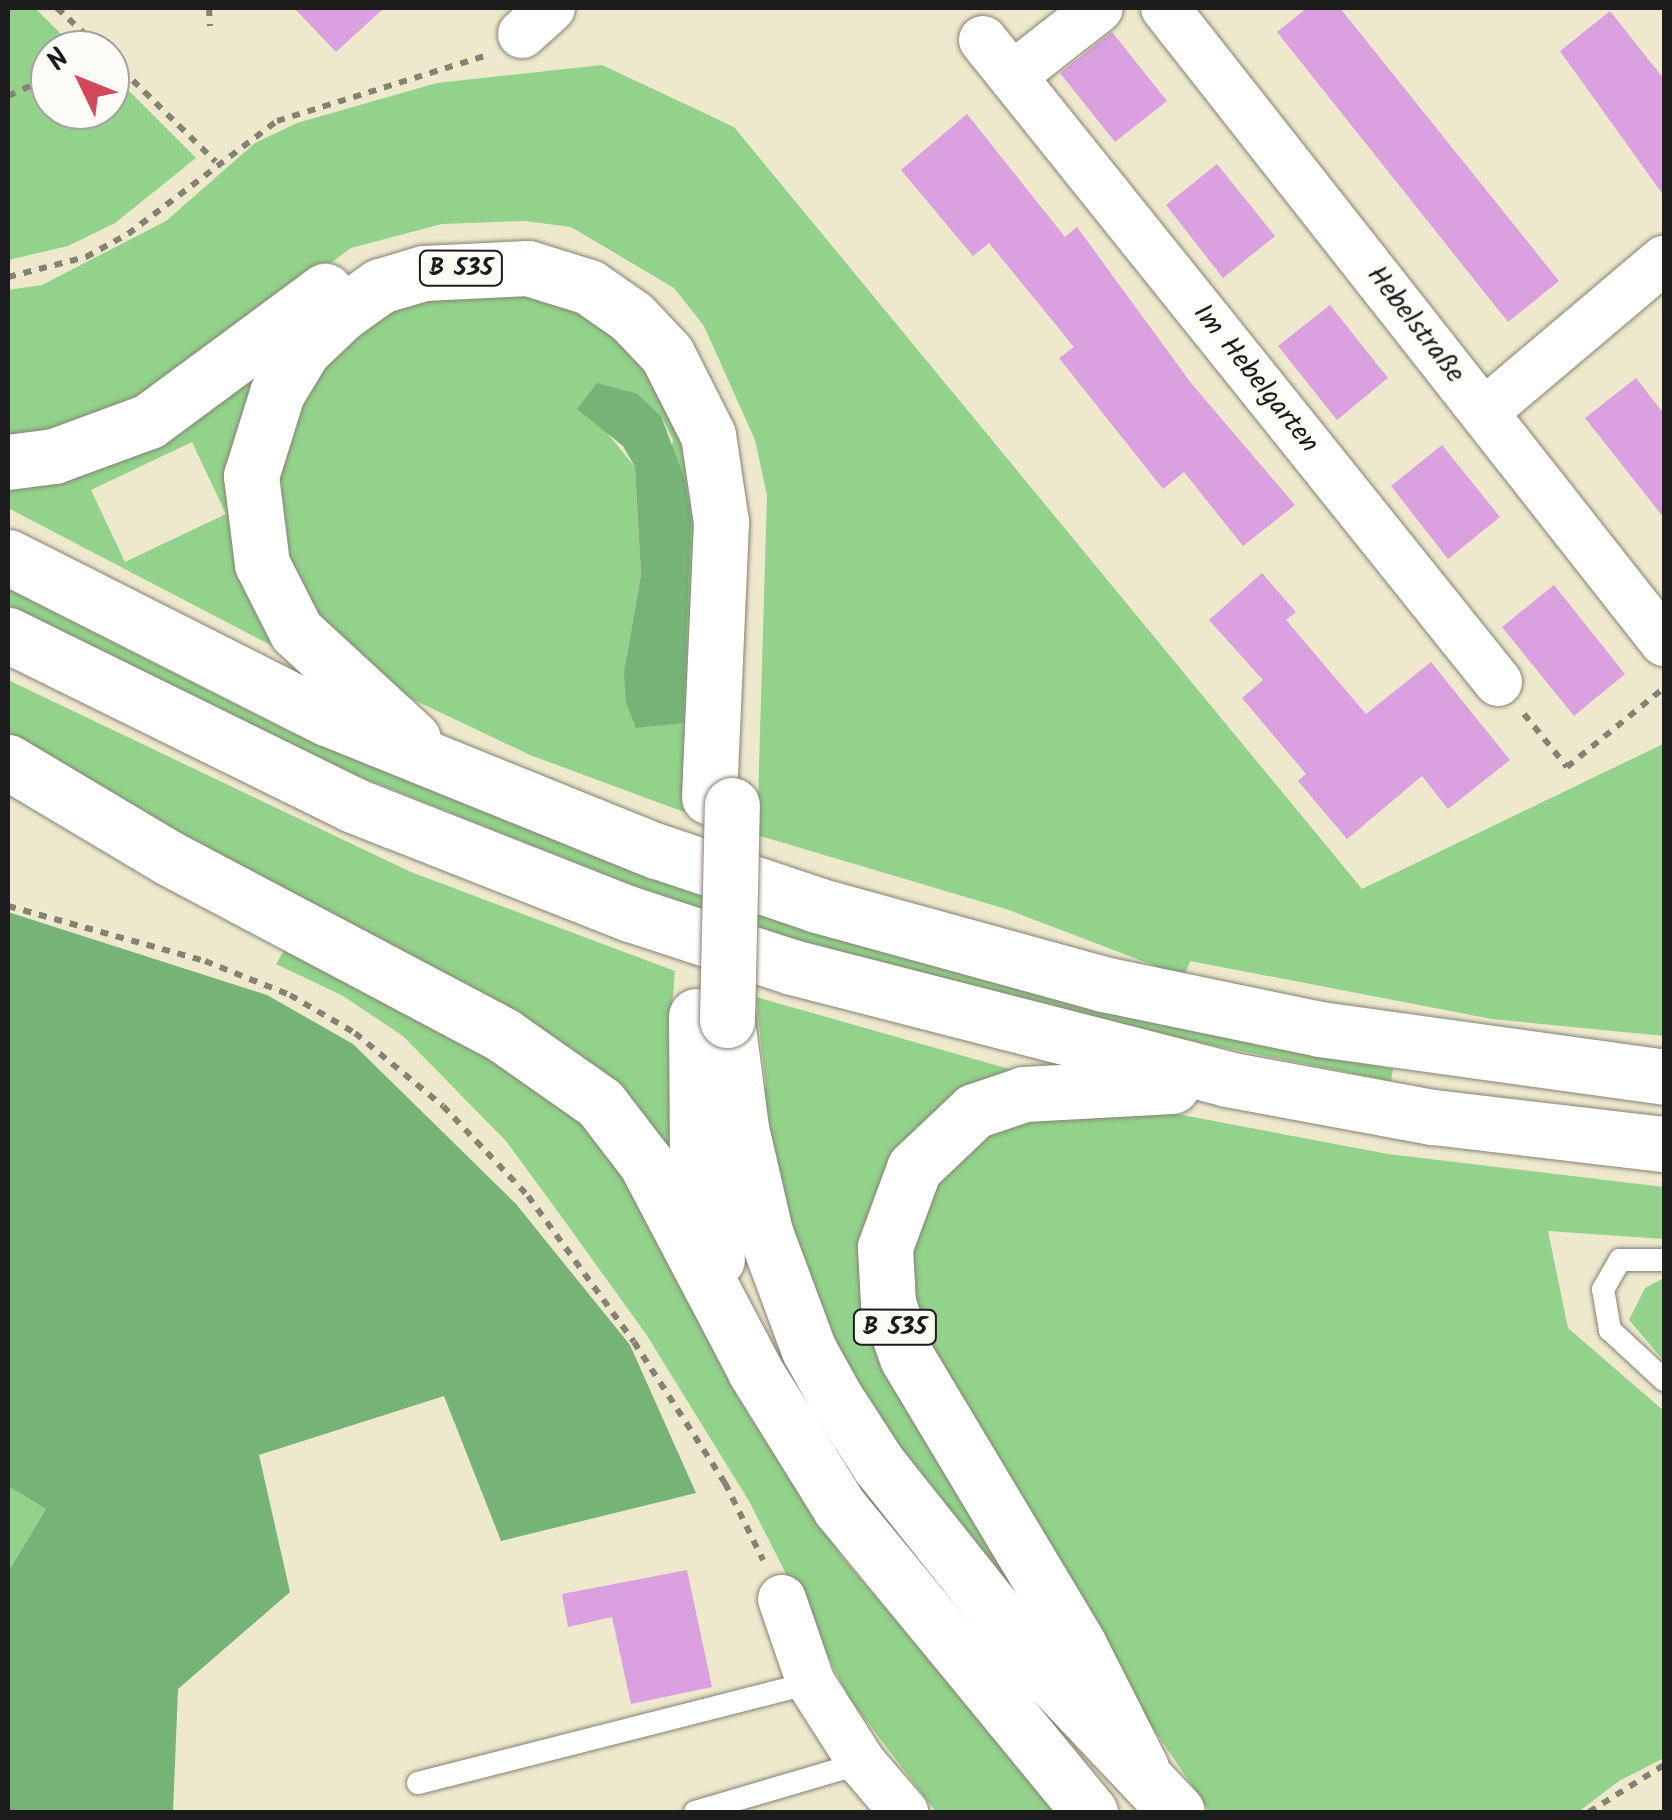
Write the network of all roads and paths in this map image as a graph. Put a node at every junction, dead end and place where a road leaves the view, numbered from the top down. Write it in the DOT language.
graph roads {
  1 [pos="57,8"];
  2 [pos="209,8"];
  3 [pos="1100,8"];
  4 [pos="1166,8"];
  5 [pos="536,21"];
  6 [pos="210,26"];
  7 [pos="80,30"];
  8 [pos="130,78"];
  9 [pos="216,162"];
  10 [pos="1664,260"];
  11 [pos="8,277"];
  12 [pos="1484,412"];
  13 [pos="8,462"];
  14 [pos="8,558"];
  15 [pos="8,635"];
  16 [pos="1664,642"];
  17 [pos="1498,682"];
  18 [pos="1664,688"];
  19 [pos="8,762"];
  20 [pos="445,768"];
  21 [pos="721,801"];
  22 [pos="8,906"];
  23 [pos="712,1014"];
  24 [pos="1664,1077"];
  25 [pos="1226,1080"];
  26 [pos="1664,1144"];
  27 [pos="1664,1260"];
  28 [pos="726,1306"];
  29 [pos="1664,1380"];
  30 [pos="782,1599"];
  31 [pos="811,1682"];
  32 [pos="862,1764"];
  33 [pos="1664,1765"];
  34 [pos="1142,1768"];
  35 [pos="418,1783"];
  36 [pos="695,1812"];
  37 [pos="904,1812"];
  38 [pos="1090,1812"];
  39 [pos="1177,1812"];
  40 [pos="1588,1812"];
  1 -- 7 [label="path"];
  2 -- 6 [label="path"];
  3 -- 17 [label="street, Im Hebelgarten"];
  4 -- 12 [label="street, Hebelstraße"];
  5 -- 9 [label="path"];
  8 -- 9 [label="path"];
  9 -- 11 [label="path"];
  10 -- 12 [label="street"];
  12 -- 16 [label="street, Hebelstraße"];
  13 -- 21 [label="highway, B 535"];
  14 -- 20 [label="highway, B 535"];
  15 -- 25 [label="highway, B 535"];
  17 -- 18 [label="path"];
  19 -- 28 [label="highway, B 535"];
  20 -- 21 [label="highway, B 535"];
  20 -- 24 [label="highway, B 535"];
  21 -- 23 [label="highway, B 535, bridge"];
  22 -- 30 [label="path"];
  23 -- 28 [label="highway, B 535"];
  23 -- 34 [label="highway, B 535"];
  25 -- 26 [label="highway, B 535"];
  25 -- 34 [label="highway, B 535"];
  27 -- 29 [label="lane"];
  28 -- 38 [label="highway, B 535"];
  30 -- 31 [label="street"];
  31 -- 32 [label="street"];
  31 -- 35 [label="lane"];
  32 -- 36 [label="lane"];
  32 -- 37 [label="street"];
  33 -- 40 [label="path"];
  34 -- 39 [label="highway, B 535"];
}
